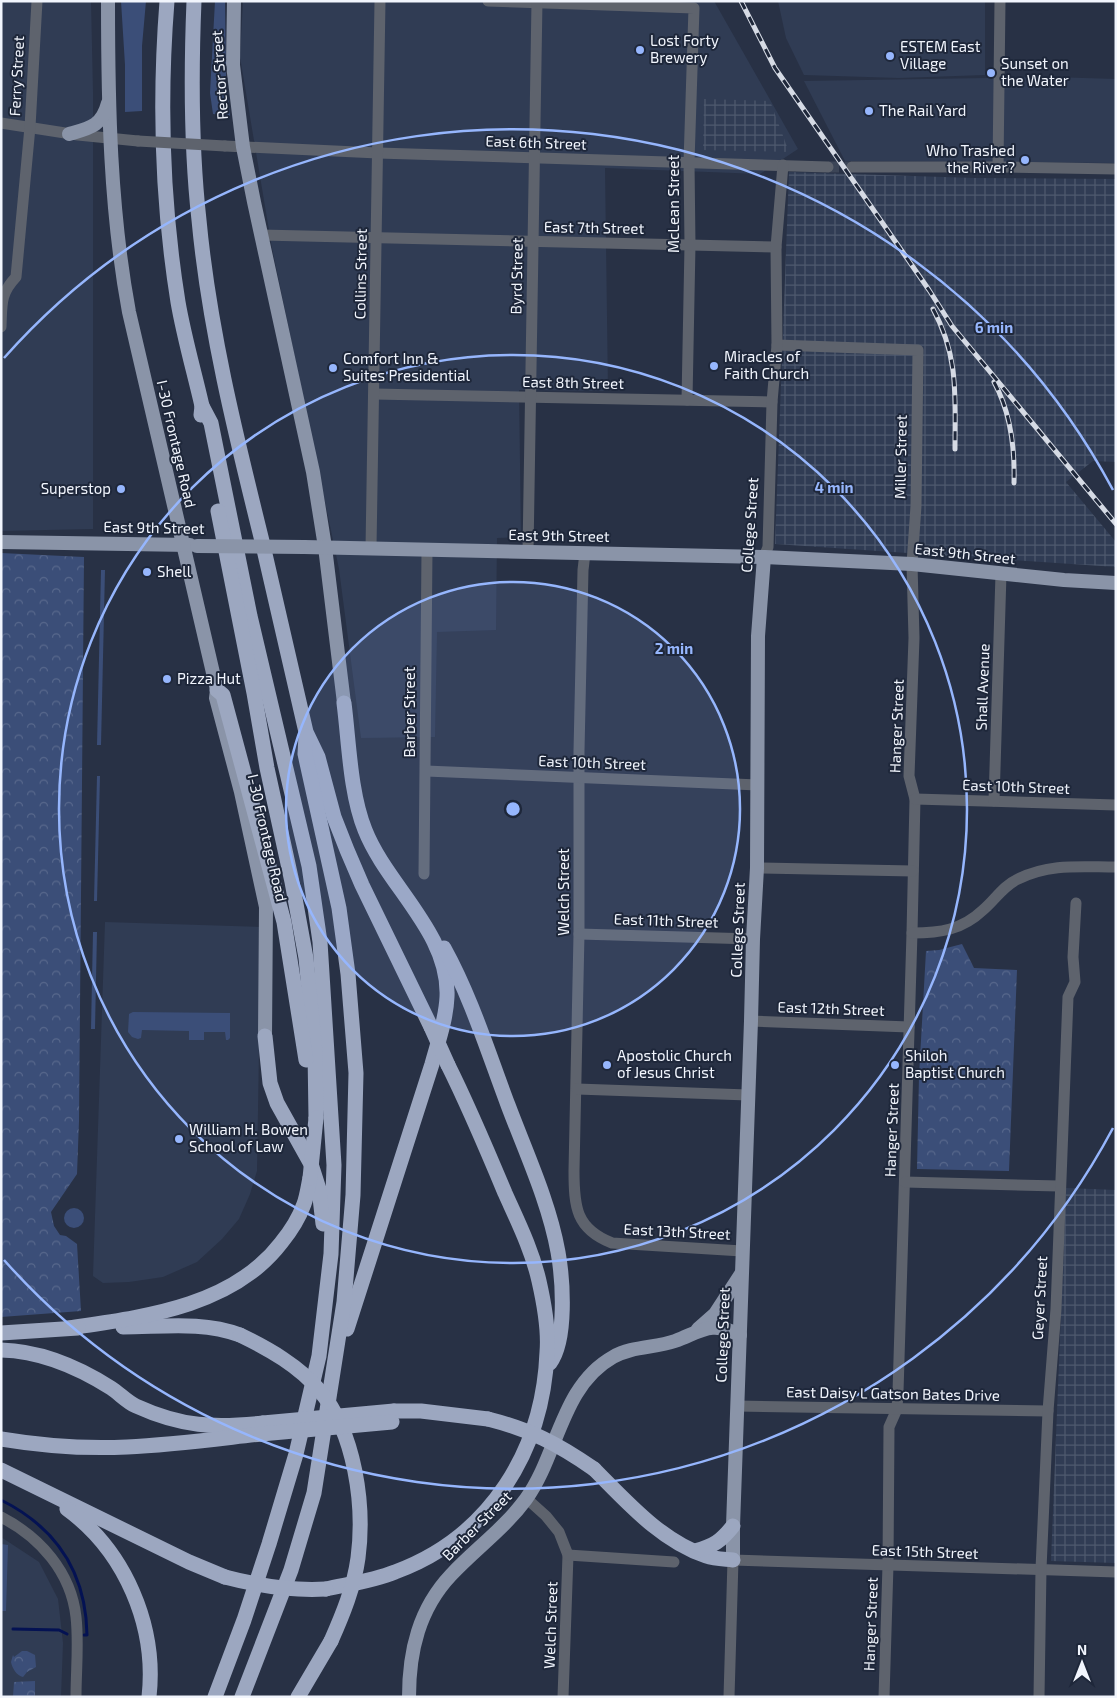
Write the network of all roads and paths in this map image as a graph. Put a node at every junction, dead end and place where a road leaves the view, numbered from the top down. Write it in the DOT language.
graph roads {
  1 [pos="37,1"];
  2 [pos="108,1"];
  3 [pos="167,1"];
  4 [pos="194,1"];
  5 [pos="234,1"];
  6 [pos="380,1"];
  7 [pos="488,1"];
  8 [pos="1000,1"];
  9 [pos="537,2"];
  10 [pos="110,95"];
  11 [pos="1,122"];
  12 [pos="30,127"];
  13 [pos="69,134"];
  14 [pos="111,139"];
  15 [pos="243,147"];
  16 [pos="378,153"];
  17 [pos="534,158"];
  18 [pos="689,162"];
  19 [pos="782,165"];
  20 [pos="828,167"];
  21 [pos="852,167"];
  22 [pos="998,167"];
  23 [pos="1116,169"];
  24 [pos="261,236"];
  25 [pos="376,239"];
  26 [pos="533,242"];
  27 [pos="690,245"];
  28 [pos="776,247"];
  29 [pos="4,285"];
  30 [pos="1,327"];
  31 [pos="777,345"];
  32 [pos="374,394"];
  33 [pos="530,397"];
  34 [pos="687,400"];
  35 [pos="772,402"];
  36 [pos="202,406"];
  37 [pos="1,542"];
  38 [pos="190,545"];
  39 [pos="325,547"];
  40 [pos="371,548"];
  41 [pos="427,551"];
  42 [pos="528,552"];
  43 [pos="585,553"];
  44 [pos="764,557"];
  45 [pos="912,564"];
  46 [pos="1001,574"];
  47 [pos="1116,583"];
  48 [pos="217,690"];
  49 [pos="344,703"];
  50 [pos="306,732"];
  51 [pos="426,771"];
  52 [pos="579,777"];
  53 [pos="758,785"];
  54 [pos="915,799"];
  55 [pos="994,801"];
  56 [pos="1116,805"];
  57 [pos="1116,867"];
  58 [pos="757,868"];
  59 [pos="913,871"];
  60 [pos="424,874"];
  61 [pos="394,880"];
  62 [pos="1076,903"];
  63 [pos="912,933"];
  64 [pos="579,934"];
  65 [pos="753,939"];
  66 [pos="751,1022"];
  67 [pos="909,1027"];
  68 [pos="265,1036"];
  69 [pos="577,1089"];
  70 [pos="748,1095"];
  71 [pos="316,1118"];
  72 [pos="905,1182"];
  73 [pos="1059,1186"];
  74 [pos="587,1227"];
  75 [pos="742,1251"];
  76 [pos="741,1273"];
  77 [pos="715,1314"];
  78 [pos="740,1317"];
  79 [pos="68,1328"];
  80 [pos="1,1333"];
  81 [pos="692,1334"];
  82 [pos="740,1335"];
  83 [pos="1,1350"];
  84 [pos="319,1356"];
  85 [pos="546,1368"];
  86 [pos="334,1369"];
  87 [pos="737,1406"];
  88 [pos="897,1409"];
  89 [pos="1048,1411"];
  90 [pos="262,1429"];
  91 [pos="1,1439"];
  92 [pos="1,1470"];
  93 [pos="46,1493"];
  94 [pos="526,1498"];
  95 [pos="1,1517"];
  96 [pos="733,1526"];
  97 [pos="695,1551"];
  98 [pos="568,1555"];
  99 [pos="733,1560"];
  100 [pos="674,1562"];
  101 [pos="888,1566"];
  102 [pos="1041,1569"];
  103 [pos="1116,1572"];
  104 [pos="76,1697"];
  105 [pos="149,1697"];
  106 [pos="215,1697"];
  107 [pos="242,1697"];
  108 [pos="298,1697"];
  109 [pos="409,1697"];
  110 [pos="563,1697"];
  111 [pos="729,1697"];
  112 [pos="884,1697"];
  113 [pos="1039,1697"];
  1 -- 12 [label="street, Ferry Street"];
  2 -- 10 [label="main road, I-30 Frontage Road"];
  3 -- 36 [label="highway"];
  4 -- 50 [label="highway"];
  5 -- 15 [label="main road, Rector Street"];
  6 -- 16 [label="street, Collins Street"];
  7 -- 9 [label="street"];
  8 -- 22 [label="street"];
  9 -- 17 [label="street, Byrd Street"];
  9 -- 18 [label="street, McLean Street"];
  10 -- 13 [label="main road"];
  10 -- 14 [label="main road, I-30 Frontage Road"];
  11 -- 12 [label="street"];
  12 -- 13 [label="street"];
  12 -- 29 [label="street, Ferry Street"];
  13 -- 14 [label="street"];
  14 -- 15 [label="street, East 6th Street, bridge"];
  14 -- 38 [label="main road, I-30 Frontage Road"];
  15 -- 16 [label="street, East 6th Street"];
  15 -- 24 [label="main road"];
  16 -- 17 [label="street, East 6th Street"];
  16 -- 25 [label="street, Collins Street"];
  17 -- 18 [label="street, East 6th Street"];
  17 -- 26 [label="street, Byrd Street"];
  18 -- 19 [label="street, East 6th Street"];
  18 -- 27 [label="street, McLean Street"];
  19 -- 20 [label="street, East 6th Street"];
  19 -- 28 [label="street, College Street"];
  21 -- 22 [label="street"];
  22 -- 23 [label="street"];
  24 -- 25 [label="street, East 7th Street"];
  24 -- 39 [label="main road"];
  25 -- 26 [label="street, East 7th Street"];
  25 -- 32 [label="street, Collins Street"];
  26 -- 27 [label="street, East 7th Street"];
  26 -- 33 [label="street, Byrd Street"];
  27 -- 28 [label="street, East 7th Street"];
  27 -- 34 [label="street, McLean Street"];
  28 -- 31 [label="street, College Street"];
  29 -- 30 [label="street, Ferry Street"];
  31 -- 35 [label="street, College Street"];
  31 -- 45 [label="street, Miller Street"];
  32 -- 33 [label="street, East 8th Street"];
  32 -- 40 [label="street, Collins Street"];
  33 -- 34 [label="street, East 8th Street"];
  33 -- 42 [label="street, Byrd Street"];
  34 -- 35 [label="street, East 8th Street"];
  35 -- 44 [label="street, College Street"];
  36 -- 71 [label="highway"];
  36 -- 84 [label="highway"];
  37 -- 38 [label="main road, East 9th Street"];
  38 -- 39 [label="main road, East 9th Street, bridge"];
  38 -- 48 [label="main road, I-30 Frontage Road"];
  39 -- 40 [label="main road, East 9th Street"];
  39 -- 49 [label="main road"];
  40 -- 41 [label="main road, East 9th Street"];
  41 -- 42 [label="main road, East 9th Street"];
  41 -- 51 [label="street, Barber Street"];
  42 -- 43 [label="main road, East 9th Street"];
  43 -- 44 [label="main road, East 9th Street"];
  43 -- 52 [label="street, Welch Street"];
  44 -- 45 [label="main road, East 9th Street"];
  44 -- 53 [label="main road, College Street"];
  45 -- 46 [label="main road, East 9th Street"];
  45 -- 54 [label="street, Hanger Street"];
  46 -- 47 [label="main road, East 9th Street"];
  46 -- 55 [label="street, Shall Avenue"];
  48 -- 68 [label="main road, I-30 Frontage Road"];
  48 -- 71 [label="highway"];
  49 -- 61 [label="highway"];
  50 -- 85 [label="highway, bridge"];
  50 -- 86 [label="highway"];
  51 -- 52 [label="street, East 10th Street"];
  51 -- 60 [label="street, Barber Street"];
  52 -- 53 [label="street, East 10th Street"];
  52 -- 64 [label="street, Welch Street"];
  53 -- 58 [label="main road, College Street"];
  54 -- 55 [label="street, East 10th Street"];
  54 -- 59 [label="street, Hanger Street"];
  55 -- 56 [label="street, East 10th Street"];
  57 -- 63 [label="street"];
  58 -- 59 [label="street"];
  58 -- 65 [label="main road, College Street"];
  59 -- 63 [label="street, Hanger Street"];
  61 -- 85 [label="highway"];
  61 -- 86 [label="highway"];
  62 -- 73 [label="street, Geyer Street"];
  63 -- 67 [label="street, Hanger Street"];
  64 -- 65 [label="street, East 11th Street"];
  64 -- 69 [label="street, Welch Street"];
  65 -- 66 [label="main road, College Street"];
  66 -- 67 [label="street, East 12th Street"];
  66 -- 70 [label="main road, College Street"];
  67 -- 72 [label="street, Hanger Street"];
  68 -- 84 [label="highway"];
  69 -- 70 [label="street"];
  69 -- 74 [label="street, Welch Street"];
  70 -- 75 [label="main road, College Street"];
  71 -- 79 [label="highway, bridge"];
  72 -- 73 [label="street"];
  72 -- 88 [label="street, Hanger Street"];
  73 -- 89 [label="street, Geyer Street"];
  74 -- 75 [label="street, East 13th Street"];
  75 -- 76 [label="main road, College Street"];
  76 -- 77 [label="main road, Barber Street"];
  76 -- 78 [label="main road, College Street"];
  77 -- 78 [label="main road"];
  77 -- 81 [label="main road, Barber Street"];
  78 -- 82 [label="main road, College Street"];
  79 -- 80 [label="highway"];
  79 -- 108 [label="highway, bridge"];
  81 -- 82 [label="main road, Barber Street"];
  81 -- 94 [label="main road, Barber Street"];
  82 -- 87 [label="main road, College Street"];
  83 -- 90 [label="highway"];
  84 -- 106 [label="highway"];
  85 -- 93 [label="highway, bridge"];
  86 -- 107 [label="highway"];
  87 -- 88 [label="street, East Daisy L Gatson Bates Drive"];
  87 -- 96 [label="main road, College Street"];
  88 -- 89 [label="street, East Daisy L Gatson Bates Drive"];
  88 -- 101 [label="street, Hanger Street"];
  89 -- 102 [label="street, Geyer Street"];
  90 -- 91 [label="highway"];
  90 -- 97 [label="highway, bridge"];
  92 -- 93 [label="highway"];
  93 -- 105 [label="highway"];
  94 -- 98 [label="street"];
  94 -- 109 [label="main road, Barber Street"];
  95 -- 104 [label="street"];
  96 -- 97 [label="highway"];
  96 -- 99 [label="main road, College Street"];
  97 -- 99 [label="highway"];
  98 -- 100 [label="street"];
  98 -- 110 [label="street, Welch Street"];
  99 -- 101 [label="street, East 15th Street"];
  99 -- 111 [label="street, College Street"];
  101 -- 102 [label="street, East 15th Street"];
  101 -- 112 [label="street, Hanger Street"];
  102 -- 103 [label="street, East 15th Street"];
  102 -- 113 [label="street, Geyer Street"];
}
